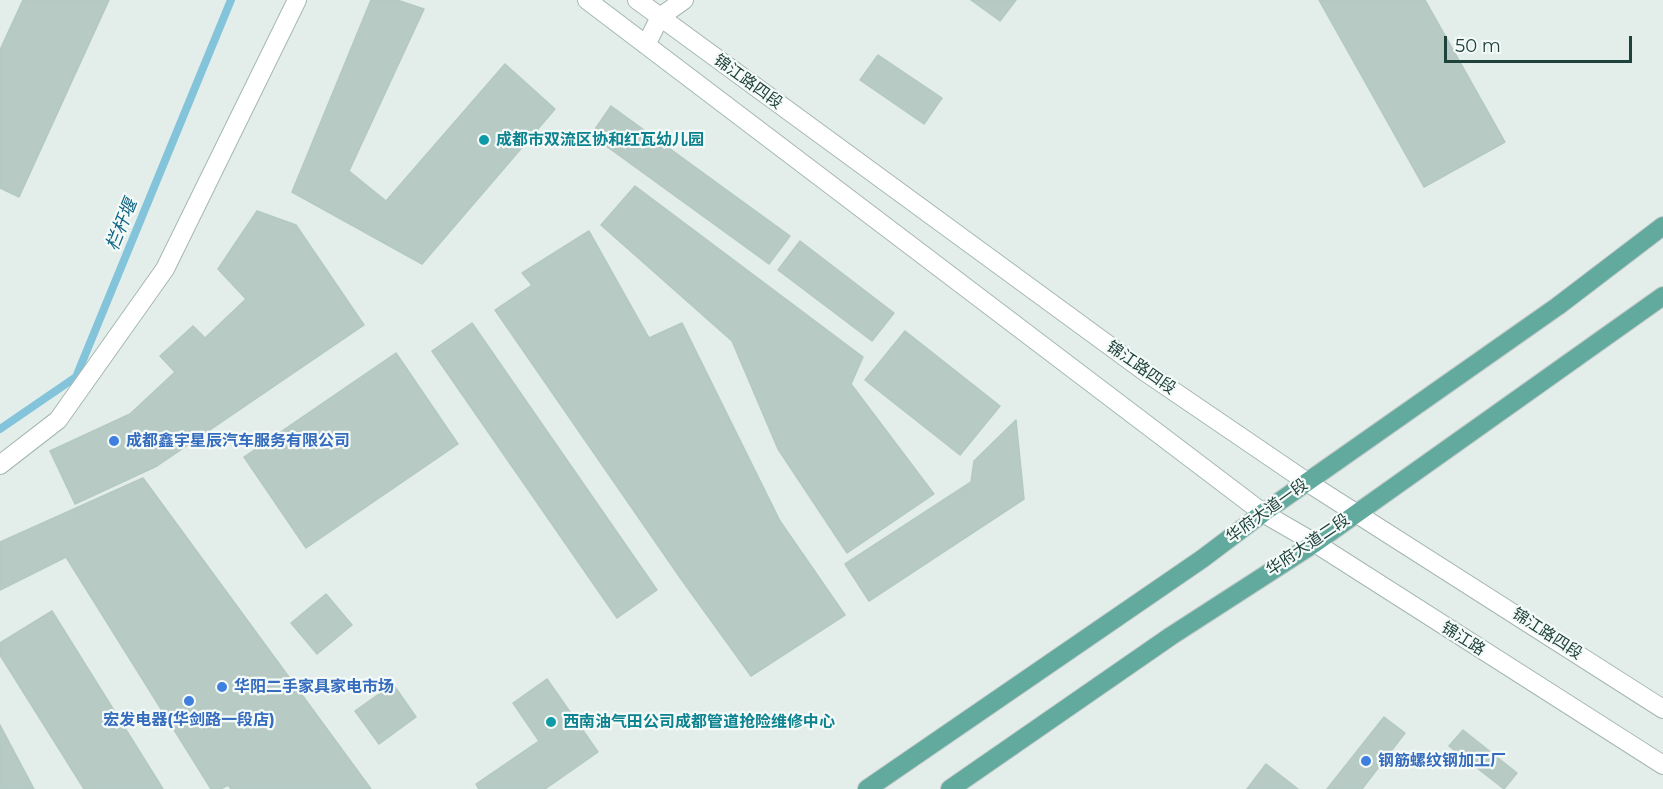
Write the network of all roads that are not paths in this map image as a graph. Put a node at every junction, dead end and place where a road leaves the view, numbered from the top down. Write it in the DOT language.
graph roads {
  1 [pos="297,0"];
  2 [pos="587,0"];
  3 [pos="637,0"];
  4 [pos="684,0"];
  5 [pos="660,17"];
  6 [pos="646,45"];
  7 [pos="1663,226"];
  8 [pos="1663,296"];
  9 [pos="0,465"];
  10 [pos="1307,482"];
  11 [pos="1263,513"];
  12 [pos="1356,513"];
  13 [pos="1315,543"];
  14 [pos="1663,709"];
  15 [pos="1663,765"];
  16 [pos="867,789"];
  17 [pos="950,789"];
  1 -- 9 [label="street"];
  2 -- 6 [label="street, 锦江路四段"];
  3 -- 5 [label="street, 锦江路四段"];
  4 -- 5 [label="street"];
  5 -- 6 [label="street"];
  5 -- 10 [label="street, 锦江路四段"];
  6 -- 11 [label="street, 锦江路四段"];
  7 -- 10 [label="main road, 华府大道一段"];
  8 -- 12 [label="main road, 华府大道二段"];
  10 -- 11 [label="main road, 华府大道一段"];
  10 -- 12 [label="street, 锦江路四段"];
  11 -- 13 [label="street, 锦江路"];
  11 -- 16 [label="main road, 华府大道一段"];
  12 -- 13 [label="main road, 华府大道二段"];
  12 -- 14 [label="street, 锦江路四段"];
  13 -- 15 [label="street, 锦江路"];
  13 -- 17 [label="main road, 华府大道二段"];
}
